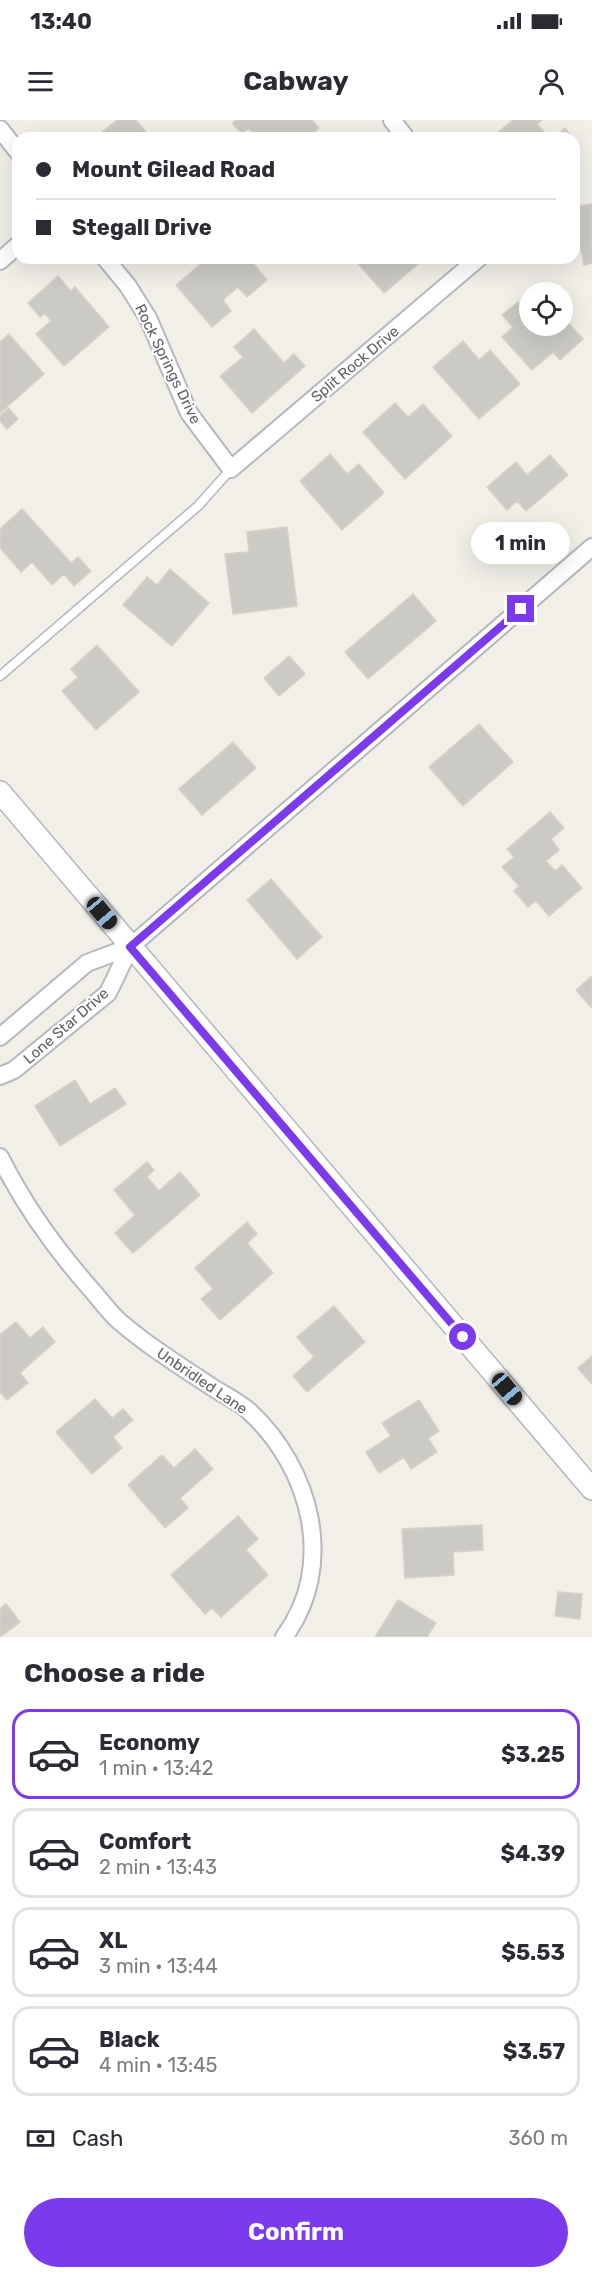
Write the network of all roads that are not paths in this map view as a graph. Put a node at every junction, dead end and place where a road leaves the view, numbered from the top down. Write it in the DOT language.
graph roads {
  1 [pos="392,120"];
  2 [pos="0,129"];
  3 [pos="401,132"];
  4 [pos="12,144"];
  5 [pos="12,250"];
  6 [pos="0,261"];
  7 [pos="110,264"];
  8 [pos="472,264"];
  9 [pos="231,469"];
  10 [pos="592,547"];
  11 [pos="0,676"];
  12 [pos="0,792"];
  13 [pos="130,947"];
  14 [pos="0,1037"];
  15 [pos="0,1076"];
  16 [pos="0,1157"];
  17 [pos="592,1489"];
  18 [pos="284,1637"];
  1 -- 3 [label="street"];
  2 -- 4 [label="street"];
  5 -- 6 [label="street"];
  7 -- 9 [label="street, Rock Springs Drive"];
  8 -- 9 [label="street, Split Rock Drive"];
  9 -- 11 [label="lane"];
  10 -- 13 [label="street"];
  12 -- 13 [label="street"];
  13 -- 14 [label="street"];
  13 -- 15 [label="street, Lone Star Drive"];
  13 -- 17 [label="street"];
  16 -- 18 [label="street, Unbridled Lane"];
}
